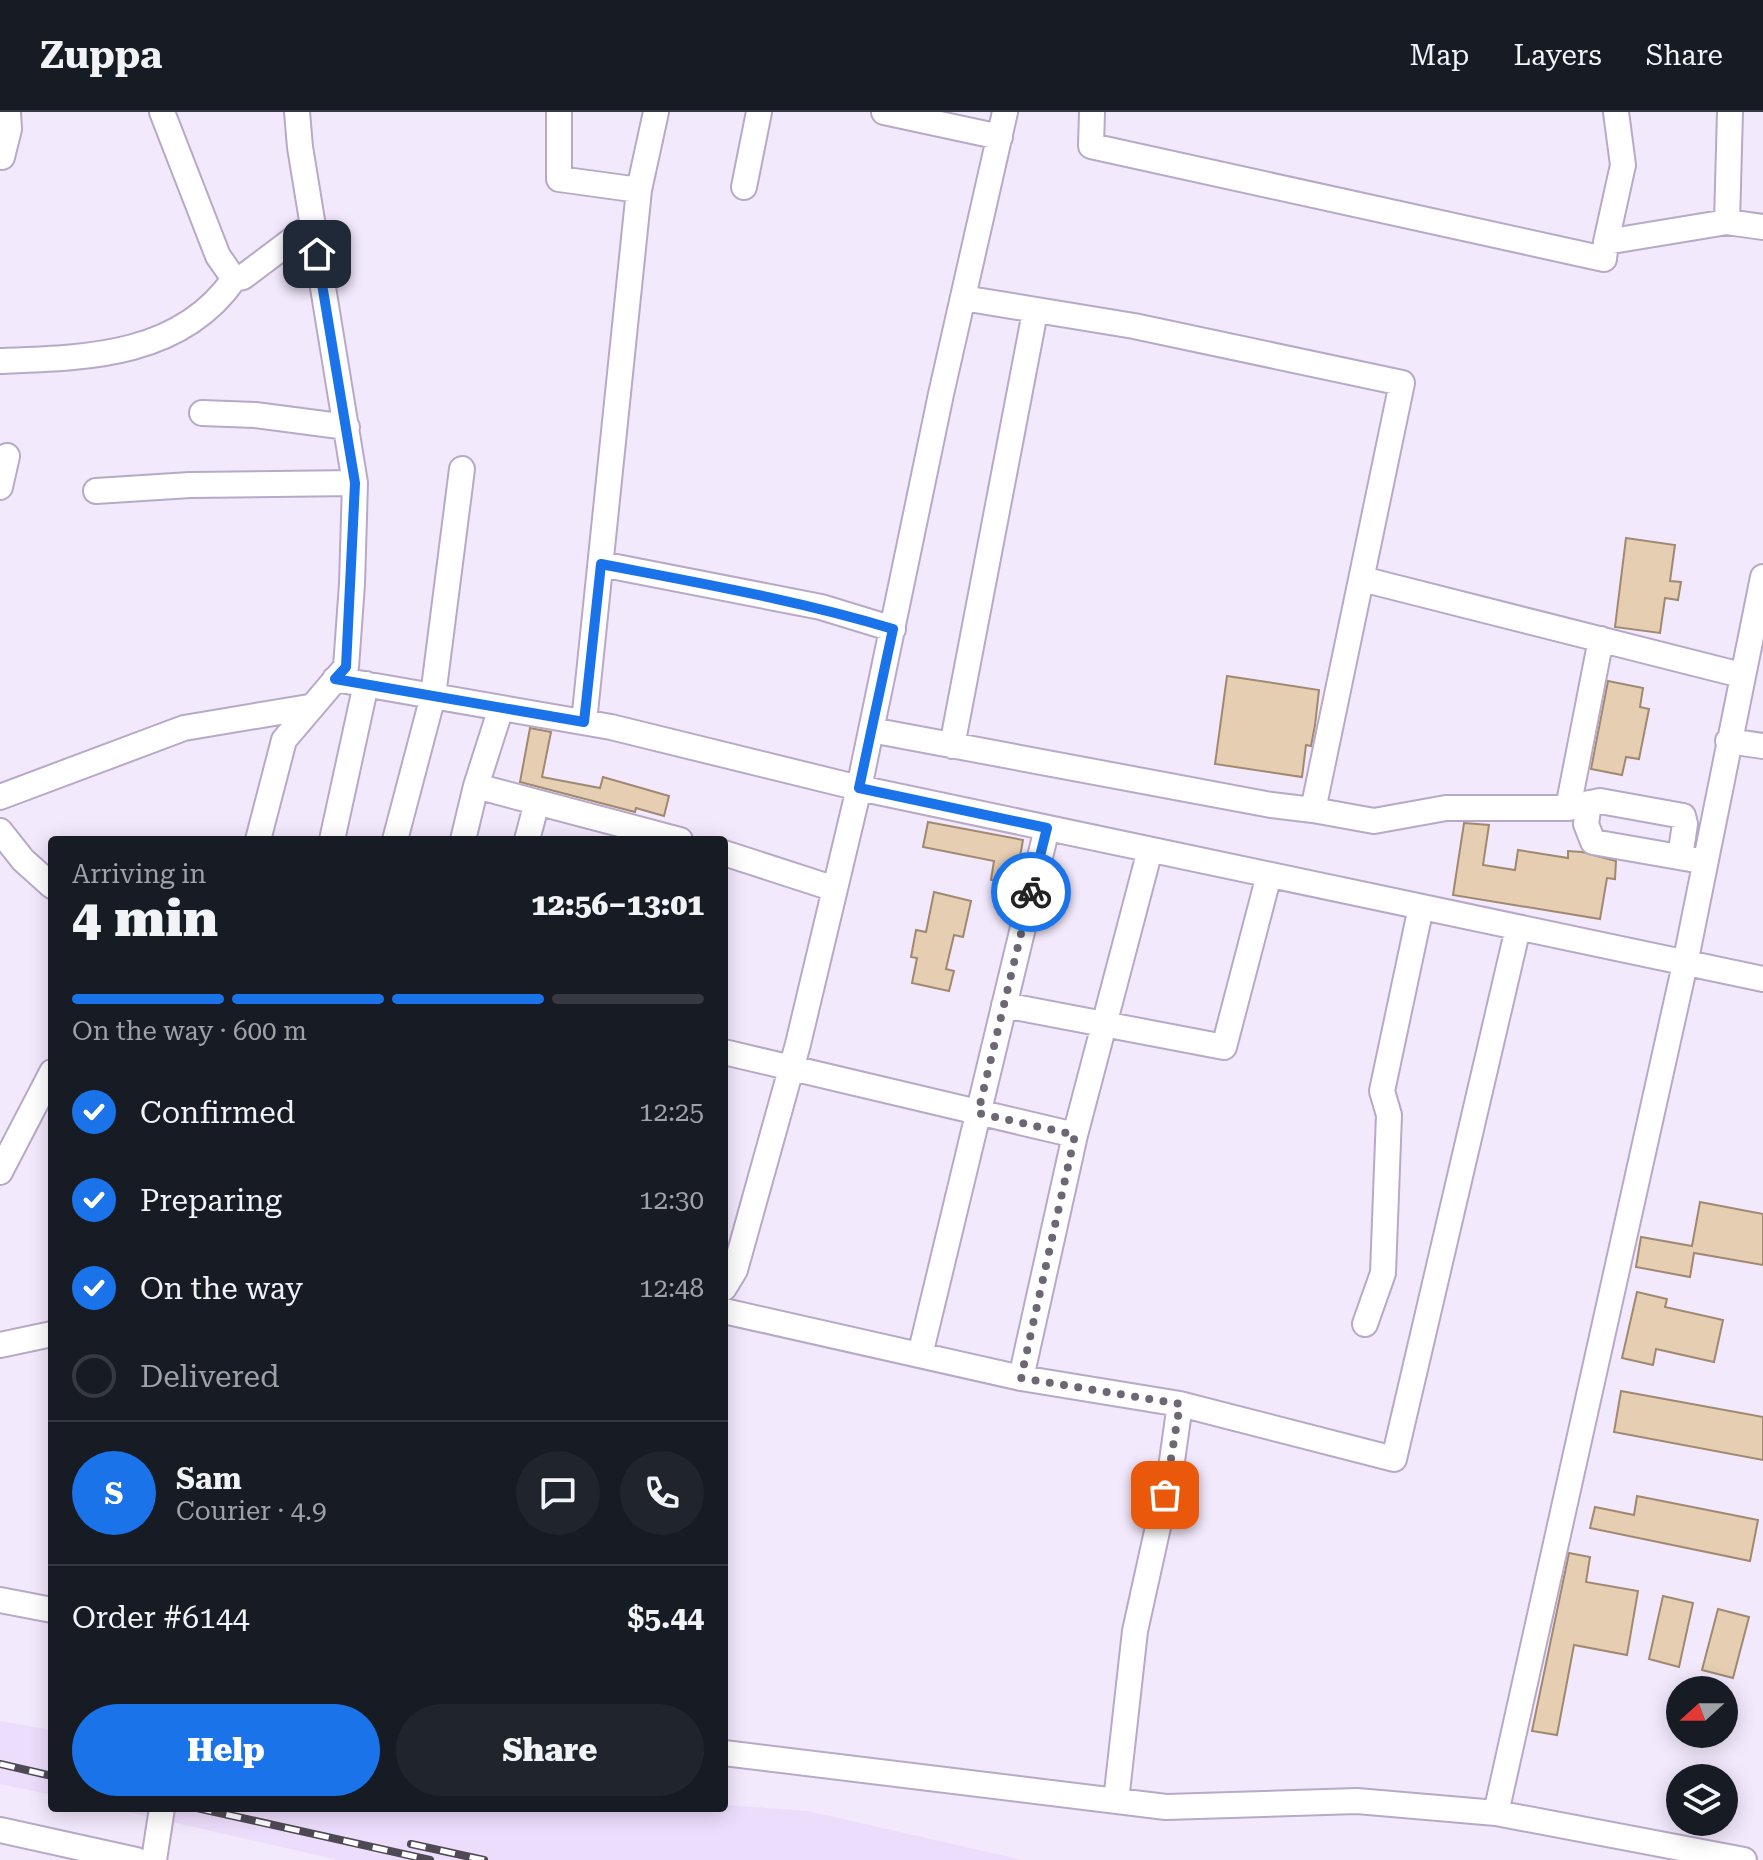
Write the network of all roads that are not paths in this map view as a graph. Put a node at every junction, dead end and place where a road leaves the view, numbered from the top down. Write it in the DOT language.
graph roads {
  1 [pos="8,112"];
  2 [pos="162,112"];
  3 [pos="297,112"];
  4 [pos="559,112"];
  5 [pos="656,112"];
  6 [pos="759,112"];
  7 [pos="884,112"];
  8 [pos="1005,112"];
  9 [pos="1092,112"];
  10 [pos="1616,112"];
  11 [pos="1730,112"];
  12 [pos="1000,137"];
  13 [pos="2,157"];
  14 [pos="744,187"];
  15 [pos="639,190"];
  16 [pos="1727,222"];
  17 [pos="312,225"];
  18 [pos="1763,227"];
  19 [pos="1606,242"];
  20 [pos="234,279"];
  21 [pos="963,298"];
  22 [pos="1035,312"];
  23 [pos="0,361"];
  24 [pos="202,413"];
  25 [pos="347,427"];
  26 [pos="7,456"];
  27 [pos="462,469"];
  28 [pos="355,483"];
  29 [pos="0,487"];
  30 [pos="96,491"];
  31 [pos="601,564"];
  32 [pos="1763,577"];
  33 [pos="1362,579"];
  34 [pos="893,629"];
  35 [pos="1601,639"];
  36 [pos="1741,675"];
  37 [pos="335,679"];
  38 [pos="366,684"];
  39 [pos="433,696"];
  40 [pos="309,707"];
  41 [pos="501,708"];
  42 [pos="584,722"];
  43 [pos="871,730"];
  44 [pos="1728,741"];
  45 [pos="952,746"];
  46 [pos="1763,746"];
  47 [pos="476,786"];
  48 [pos="859,788"];
  49 [pos="0,797"];
  50 [pos="537,802"];
  51 [pos="1579,806"];
  52 [pos="1313,810"];
  53 [pos="590,828"];
  54 [pos="1047,828"];
  55 [pos="0,831"];
  56 [pos="259,836"];
  57 [pos="333,836"];
  58 [pos="396,836"];
  59 [pos="464,836"];
  60 [pos="528,836"];
  61 [pos="650,836"];
  62 [pos="1150,850"];
  63 [pos="728,854"];
  64 [pos="1680,857"];
  65 [pos="1705,861"];
  66 [pos="1269,875"];
  67 [pos="48,882"];
  68 [pos="835,889"];
  69 [pos="1421,907"];
  70 [pos="1518,928"];
  71 [pos="1685,964"];
  72 [pos="1763,979"];
  73 [pos="1004,1005"];
  74 [pos="1104,1024"];
  75 [pos="728,1053"];
  76 [pos="791,1069"];
  77 [pos="48,1080"];
  78 [pos="978,1113"];
  79 [pos="1075,1135"];
  80 [pos="0,1172"];
  81 [pos="728,1281"];
  82 [pos="728,1312"];
  83 [pos="1365,1324"];
  84 [pos="48,1335"];
  85 [pos="0,1345"];
  86 [pos="920,1355"];
  87 [pos="1021,1378"];
  88 [pos="1180,1404"];
  89 [pos="0,1600"];
  90 [pos="48,1609"];
  91 [pos="728,1753"];
  92 [pos="1116,1801"];
  93 [pos="161,1812"];
  94 [pos="1496,1813"];
  95 [pos="0,1830"];
  96 [pos="136,1860"];
  97 [pos="154,1860"];
  98 [pos="1744,1860"];
  1 -- 13 [label="street"];
  2 -- 20 [label="street"];
  3 -- 17 [label="street"];
  4 -- 15 [label="street"];
  5 -- 15 [label="street"];
  6 -- 14 [label="street"];
  7 -- 12 [label="street"];
  8 -- 12 [label="street"];
  9 -- 19 [label="street"];
  10 -- 19 [label="street"];
  11 -- 16 [label="street"];
  12 -- 21 [label="street"];
  15 -- 31 [label="street"];
  16 -- 18 [label="street"];
  16 -- 19 [label="street"];
  17 -- 20 [label="street"];
  17 -- 25 [label="street"];
  20 -- 23 [label="street"];
  21 -- 22 [label="street"];
  21 -- 34 [label="street"];
  22 -- 33 [label="street"];
  22 -- 45 [label="street"];
  24 -- 25 [label="street"];
  25 -- 28 [label="street"];
  26 -- 29 [label="street"];
  27 -- 39 [label="street"];
  28 -- 30 [label="street"];
  28 -- 37 [label="street"];
  31 -- 34 [label="street"];
  31 -- 42 [label="street"];
  32 -- 36 [label="street"];
  33 -- 35 [label="street"];
  33 -- 52 [label="street"];
  34 -- 43 [label="street"];
  35 -- 36 [label="street"];
  35 -- 51 [label="street"];
  36 -- 44 [label="street"];
  37 -- 38 [label="street"];
  37 -- 40 [label="street"];
  38 -- 39 [label="street"];
  38 -- 57 [label="street"];
  39 -- 41 [label="street"];
  39 -- 58 [label="street"];
  40 -- 49 [label="street"];
  40 -- 56 [label="street"];
  41 -- 42 [label="street"];
  41 -- 47 [label="street"];
  42 -- 48 [label="street"];
  43 -- 45 [label="street"];
  43 -- 48 [label="street"];
  44 -- 46 [label="street"];
  44 -- 65 [label="street"];
  45 -- 52 [label="street"];
  47 -- 50 [label="street"];
  47 -- 59 [label="street"];
  48 -- 54 [label="street"];
  48 -- 68 [label="street"];
  50 -- 53 [label="street"];
  50 -- 60 [label="street"];
  51 -- 52 [label="street"];
  51 -- 64 [label="street"];
  51 -- 64 [label="street"];
  53 -- 61 [label="street"];
  54 -- 62 [label="street"];
  54 -- 73 [label="street"];
  55 -- 67 [label="street"];
  62 -- 66 [label="street"];
  62 -- 74 [label="street"];
  63 -- 68 [label="street"];
  64 -- 65 [label="street"];
  65 -- 71 [label="street"];
  66 -- 69 [label="street"];
  66 -- 74 [label="street"];
  68 -- 76 [label="street"];
  69 -- 70 [label="street"];
  69 -- 83 [label="street"];
  70 -- 71 [label="street"];
  70 -- 88 [label="street"];
  71 -- 72 [label="street"];
  71 -- 94 [label="street"];
  73 -- 74 [label="street"];
  73 -- 78 [label="street"];
  74 -- 79 [label="street"];
  75 -- 76 [label="street"];
  76 -- 78 [label="street"];
  76 -- 81 [label="street"];
  77 -- 80 [label="street"];
  78 -- 79 [label="street"];
  78 -- 86 [label="street"];
  79 -- 87 [label="street"];
  82 -- 86 [label="street"];
  84 -- 85 [label="street"];
  86 -- 87 [label="street"];
  87 -- 88 [label="street"];
  88 -- 92 [label="street"];
  89 -- 90 [label="street"];
  91 -- 92 [label="street"];
  92 -- 94 [label="street"];
  93 -- 97 [label="street"];
  94 -- 98 [label="street"];
  95 -- 96 [label="street"];
}
